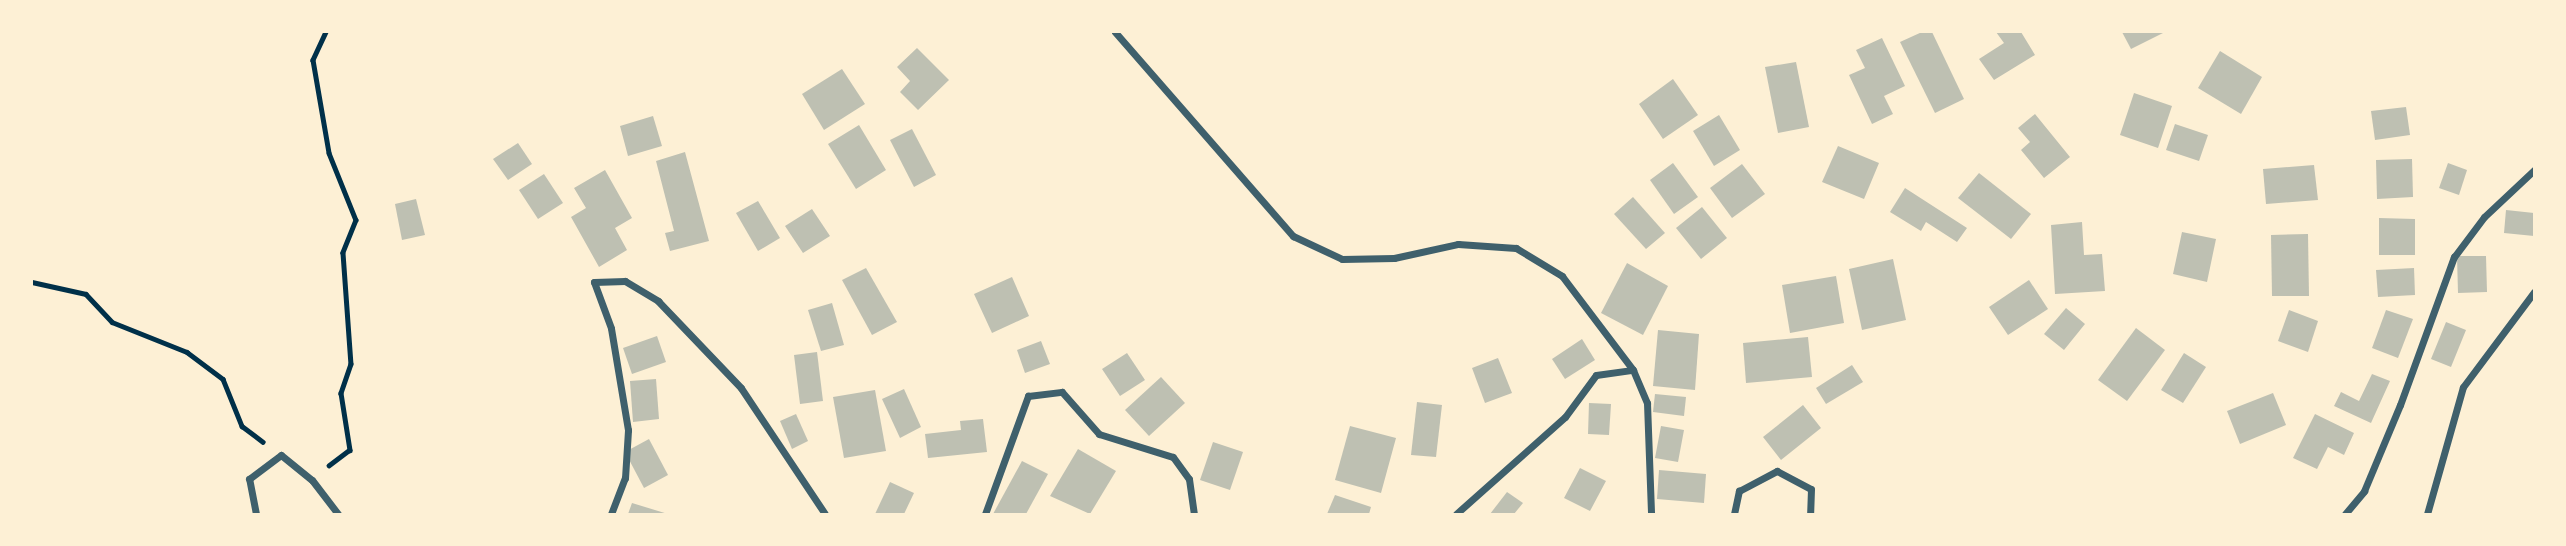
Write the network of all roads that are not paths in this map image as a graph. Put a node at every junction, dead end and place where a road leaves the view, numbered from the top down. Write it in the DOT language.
graph roads {
  1 [pos="1115,32"];
  2 [pos="2535,170"];
  3 [pos="2535,292"];
  4 [pos="1633,370"];
  5 [pos="257,514"];
  6 [pos="338,514"];
  7 [pos="611,514"];
  8 [pos="825,514"];
  9 [pos="985,514"];
  10 [pos="1194,514"];
  11 [pos="1456,514"];
  12 [pos="1651,514"];
  13 [pos="1734,514"];
  14 [pos="1810,514"];
  15 [pos="2345,514"];
  16 [pos="2427,514"];
  1 -- 4 [label="street"];
  2 -- 15 [label="street"];
  3 -- 16 [label="street"];
  4 -- 11 [label="street"];
  4 -- 12 [label="street"];
  5 -- 6 [label="street"];
  7 -- 8 [label="street"];
  9 -- 10 [label="street"];
  13 -- 14 [label="street"];
}
